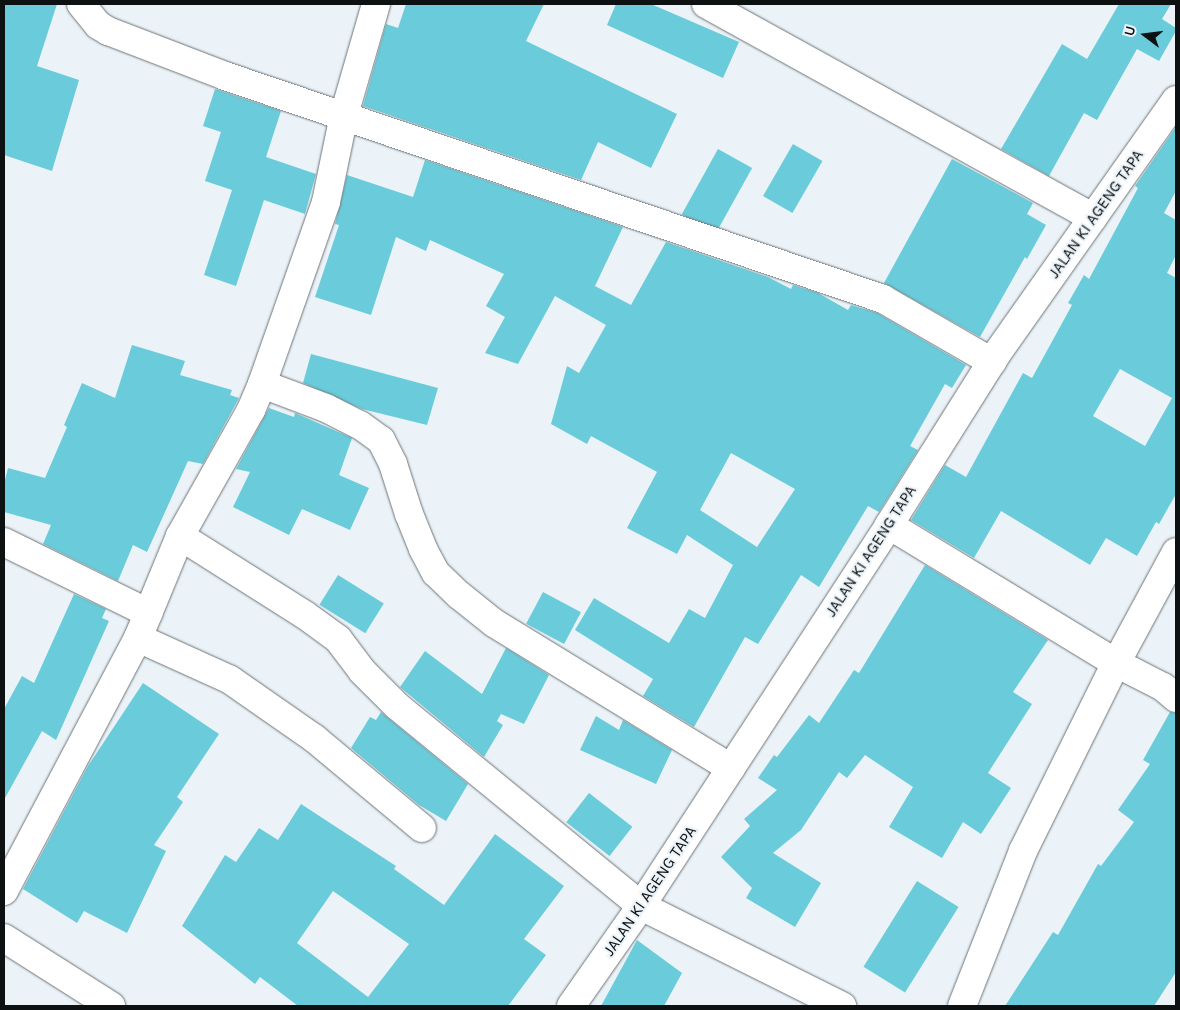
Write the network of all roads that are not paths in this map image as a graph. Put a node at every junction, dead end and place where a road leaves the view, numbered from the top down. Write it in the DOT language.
graph roads {
  1 [pos="81,4"];
  2 [pos="376,4"];
  3 [pos="706,4"];
  4 [pos="1176,100"];
  5 [pos="344,115"];
  6 [pos="1093,218"];
  7 [pos="992,362"];
  8 [pos="262,384"];
  9 [pos="889,525"];
  10 [pos="180,536"];
  11 [pos="4,542"];
  12 [pos="1176,552"];
  13 [pos="148,613"];
  14 [pos="138,638"];
  15 [pos="1127,668"];
  16 [pos="1170,693"];
  17 [pos="731,768"];
  18 [pos="422,828"];
  19 [pos="8,883"];
  20 [pos="641,906"];
  21 [pos="4,938"];
  22 [pos="111,1006"];
  23 [pos="571,1006"];
  24 [pos="842,1006"];
  25 [pos="962,1006"];
  1 -- 5 [label="street"];
  2 -- 5 [label="street"];
  3 -- 6 [label="street"];
  4 -- 6 [label="street, JALAN KI AGENG TAPA"];
  5 -- 7 [label="street"];
  5 -- 8 [label="street"];
  6 -- 7 [label="street, JALAN KI AGENG TAPA"];
  7 -- 9 [label="street, JALAN KI AGENG TAPA"];
  8 -- 10 [label="street"];
  8 -- 17 [label="street"];
  9 -- 15 [label="street"];
  9 -- 17 [label="street, JALAN KI AGENG TAPA"];
  10 -- 13 [label="street"];
  10 -- 20 [label="street"];
  11 -- 13 [label="street"];
  12 -- 15 [label="street"];
  13 -- 14 [label="street"];
  14 -- 18 [label="street"];
  14 -- 19 [label="street"];
  15 -- 16 [label="street"];
  15 -- 25 [label="street"];
  17 -- 20 [label="street, JALAN KI AGENG TAPA"];
  20 -- 23 [label="street, JALAN KI AGENG TAPA"];
  20 -- 24 [label="street"];
  21 -- 22 [label="street"];
}
